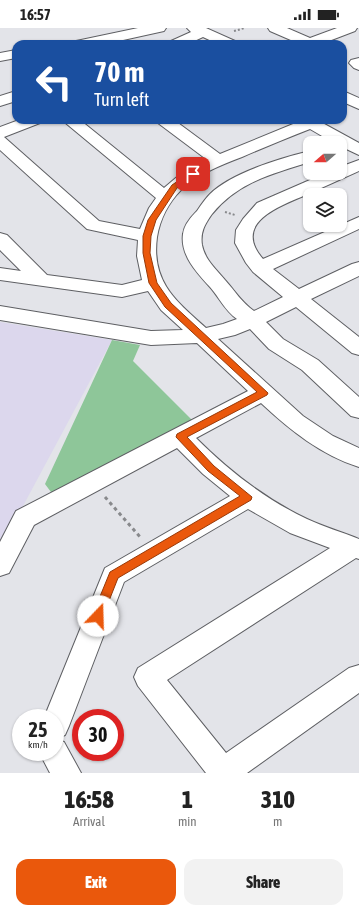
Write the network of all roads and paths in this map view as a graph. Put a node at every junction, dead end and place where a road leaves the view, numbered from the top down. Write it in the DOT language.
graph roads {
  1 [pos="159,28"];
  2 [pos="275,28"];
  3 [pos="350,28"];
  4 [pos="199,30"];
  5 [pos="110,40"];
  6 [pos="183,40"];
  7 [pos="221,40"];
  8 [pos="303,40"];
  9 [pos="318,40"];
  10 [pos="12,55"];
  11 [pos="0,57"];
  12 [pos="12,64"];
  13 [pos="0,66"];
  14 [pos="12,97"];
  15 [pos="347,98"];
  16 [pos="0,101"];
  17 [pos="359,104"];
  18 [pos="24,124"];
  19 [pos="75,124"];
  20 [pos="169,124"];
  21 [pos="303,124"];
  22 [pos="311,124"];
  23 [pos="0,133"];
  24 [pos="359,134"];
  25 [pos="330,136"];
  26 [pos="347,138"];
  27 [pos="0,141"];
  28 [pos="347,145"];
  29 [pos="359,150"];
  30 [pos="303,158"];
  31 [pos="218,160"];
  32 [pos="359,165"];
  33 [pos="166,198"];
  34 [pos="359,222"];
  35 [pos="147,236"];
  36 [pos="0,238"];
  37 [pos="260,268"];
  38 [pos="359,268"];
  39 [pos="0,274"];
  40 [pos="41,280"];
  41 [pos="153,283"];
  42 [pos="298,297"];
  43 [pos="0,314"];
  44 [pos="253,320"];
  45 [pos="201,336"];
  46 [pos="354,336"];
  47 [pos="264,393"];
  48 [pos="359,410"];
  49 [pos="180,437"];
  50 [pos="359,458"];
  51 [pos="92,483"];
  52 [pos="248,497"];
  53 [pos="356,548"];
  54 [pos="154,552"];
  55 [pos="0,566"];
  56 [pos="359,677"];
  57 [pos="62,709"];
  58 [pos="59,761"];
  59 [pos="66,773"];
  60 [pos="223,773"];
  1 -- 5 [label="street"];
  2 -- 8 [label="street"];
  3 -- 9 [label="street"];
  4 -- 6 [label="street"];
  4 -- 7 [label="street"];
  10 -- 11 [label="street"];
  12 -- 13 [label="street"];
  14 -- 16 [label="street"];
  15 -- 17 [label="street"];
  18 -- 23 [label="street"];
  19 -- 33 [label="street"];
  20 -- 31 [label="street"];
  21 -- 31 [label="street"];
  22 -- 25 [label="street"];
  24 -- 26 [label="street"];
  27 -- 35 [label="street"];
  28 -- 29 [label="street"];
  30 -- 44 [label="street"];
  31 -- 33 [label="street"];
  32 -- 37 [label="street"];
  33 -- 35 [label="street"];
  34 -- 37 [label="street"];
  35 -- 41 [label="street"];
  36 -- 40 [label="street"];
  37 -- 42 [label="street"];
  38 -- 42 [label="street"];
  39 -- 40 [label="street"];
  40 -- 41 [label="street"];
  41 -- 45 [label="street"];
  42 -- 44 [label="street"];
  42 -- 46 [label="street"];
  43 -- 45 [label="street"];
  44 -- 45 [label="street"];
  44 -- 48 [label="street"];
  45 -- 47 [label="street"];
  47 -- 49 [label="street"];
  47 -- 50 [label="street"];
  49 -- 51 [label="street"];
  49 -- 52 [label="street"];
  51 -- 54 [label="path"];
  51 -- 55 [label="street"];
  52 -- 53 [label="street"];
  52 -- 54 [label="street"];
  53 -- 60 [label="street"];
  54 -- 57 [label="street"];
  56 -- 60 [label="street"];
  58 -- 59 [label="street"];
}
